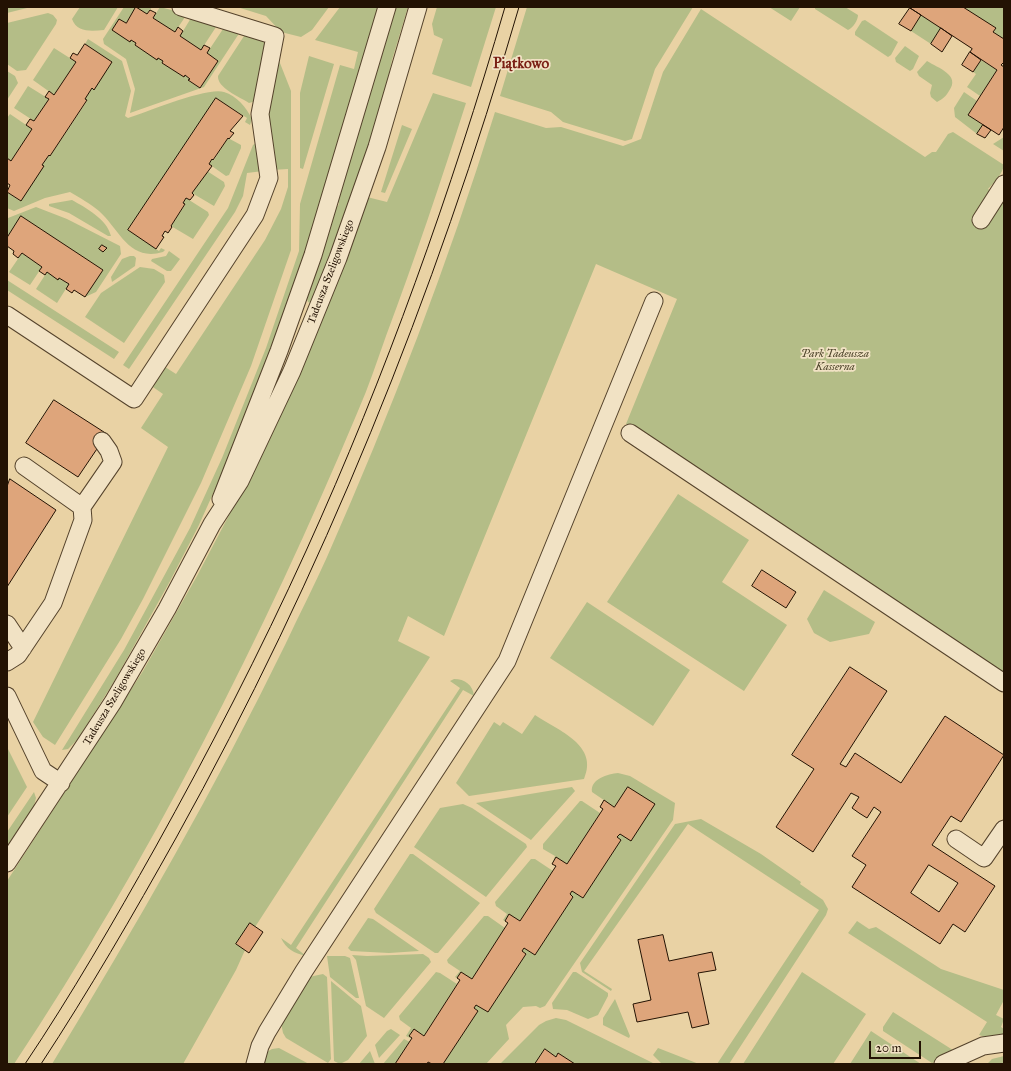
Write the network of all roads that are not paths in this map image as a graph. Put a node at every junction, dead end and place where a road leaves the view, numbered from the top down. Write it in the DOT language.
graph roads {
  1 [pos="181,7"];
  2 [pos="387,7"];
  3 [pos="418,7"];
  4 [pos="1004,184"];
  5 [pos="980,220"];
  6 [pos="654,301"];
  7 [pos="7,316"];
  8 [pos="630,433"];
  9 [pos="102,441"];
  10 [pos="24,466"];
  11 [pos="82,507"];
  12 [pos="212,524"];
  13 [pos="7,624"];
  14 [pos="23,648"];
  15 [pos="7,662"];
  16 [pos="1004,683"];
  17 [pos="7,696"];
  18 [pos="12,722"];
  19 [pos="61,783"];
  20 [pos="1004,828"];
  21 [pos="956,839"];
  22 [pos="7,863"];
  23 [pos="1004,1043"];
  24 [pos="255,1064"];
  25 [pos="943,1064"];
  1 -- 7 [label="street"];
  2 -- 12 [label="street, Tadeusza Szeligowskiego"];
  3 -- 12 [label="street, Tadeusza Szeligowskiego"];
  4 -- 5 [label="street"];
  6 -- 24 [label="street"];
  8 -- 16 [label="street"];
  9 -- 11 [label="street"];
  10 -- 11 [label="street"];
  11 -- 14 [label="street"];
  12 -- 19 [label="street, Tadeusza Szeligowskiego"];
  13 -- 14 [label="street"];
  14 -- 15 [label="street"];
  17 -- 18 [label="street"];
  18 -- 19 [label="street"];
  19 -- 22 [label="street, Tadeusza Szeligowskiego"];
  20 -- 21 [label="street"];
  23 -- 25 [label="street"];
}
